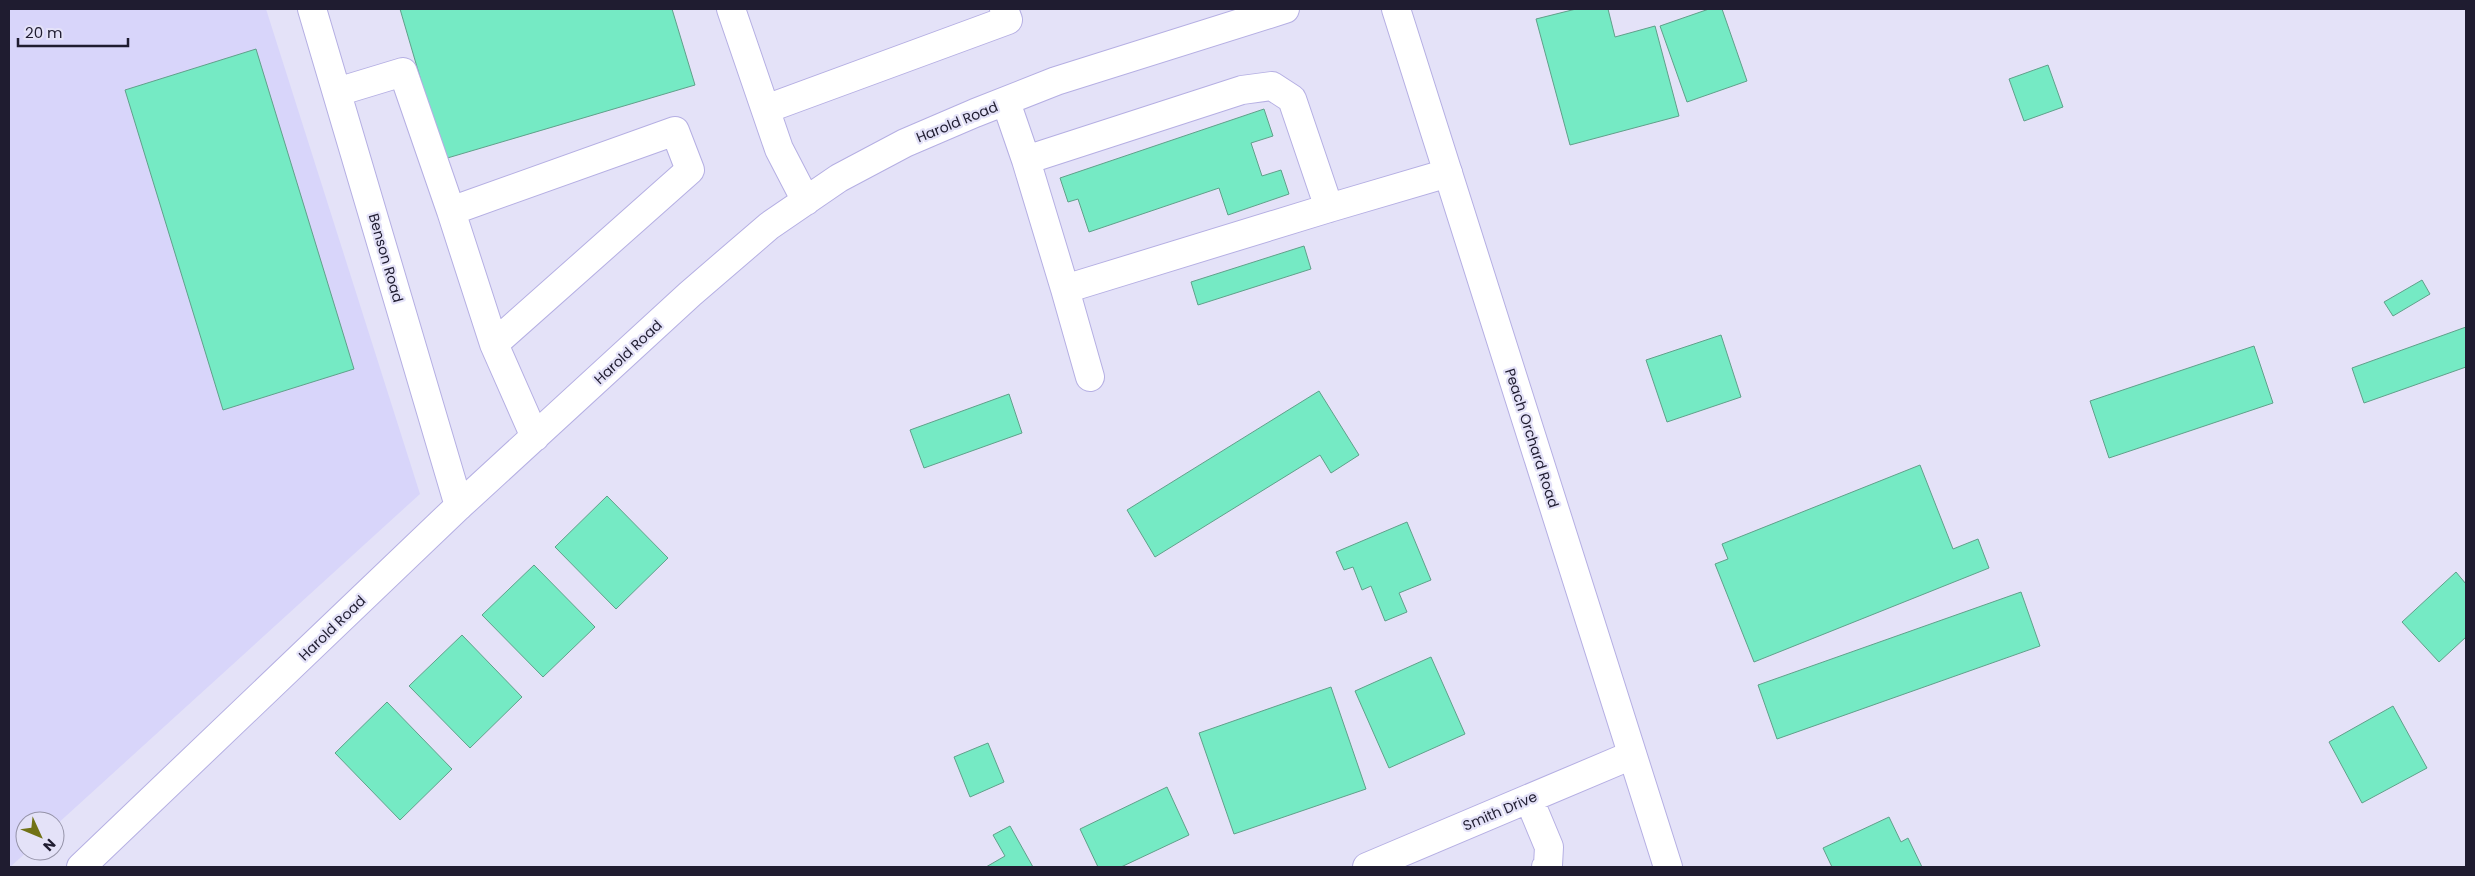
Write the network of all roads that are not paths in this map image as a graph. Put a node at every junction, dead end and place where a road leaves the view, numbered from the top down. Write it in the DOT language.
graph roads {
  1 [pos="312,9"];
  2 [pos="731,9"];
  3 [pos="1004,9"];
  4 [pos="1285,9"];
  5 [pos="1396,9"];
  6 [pos="1217,19"];
  7 [pos="337,92"];
  8 [pos="1006,102"];
  9 [pos="766,109"];
  10 [pos="1026,160"];
  11 [pos="1448,174"];
  12 [pos="806,201"];
  13 [pos="1329,208"];
  14 [pos="451,211"];
  15 [pos="1065,289"];
  16 [pos="494,344"];
  17 [pos="1090,377"];
  18 [pos="535,437"];
  19 [pos="459,506"];
  20 [pos="1632,755"];
  21 [pos="1529,799"];
  22 [pos="81,867"];
  23 [pos="1367,867"];
  24 [pos="1546,867"];
  25 [pos="1668,867"];
  1 -- 7 [label="street, Benson Road"];
  2 -- 9 [label="street"];
  3 -- 9 [label="street"];
  4 -- 6 [label="street, Harold Road"];
  5 -- 11 [label="street, Peach Orchard Road"];
  6 -- 8 [label="street, Harold Road"];
  7 -- 14 [label="street"];
  7 -- 19 [label="street, Benson Road"];
  8 -- 10 [label="street"];
  8 -- 12 [label="street, Harold Road"];
  9 -- 12 [label="street"];
  10 -- 13 [label="street"];
  10 -- 15 [label="street"];
  11 -- 13 [label="street"];
  11 -- 20 [label="street, Peach Orchard Road"];
  12 -- 18 [label="street, Harold Road"];
  13 -- 15 [label="street"];
  14 -- 16 [label="street"];
  14 -- 16 [label="street"];
  15 -- 17 [label="street"];
  16 -- 18 [label="street"];
  18 -- 19 [label="street, Harold Road"];
  19 -- 22 [label="street, Harold Road"];
  20 -- 21 [label="street, Smith Drive"];
  20 -- 25 [label="street, Peach Orchard Road"];
  21 -- 23 [label="street, Smith Drive"];
  21 -- 24 [label="street"];
}
